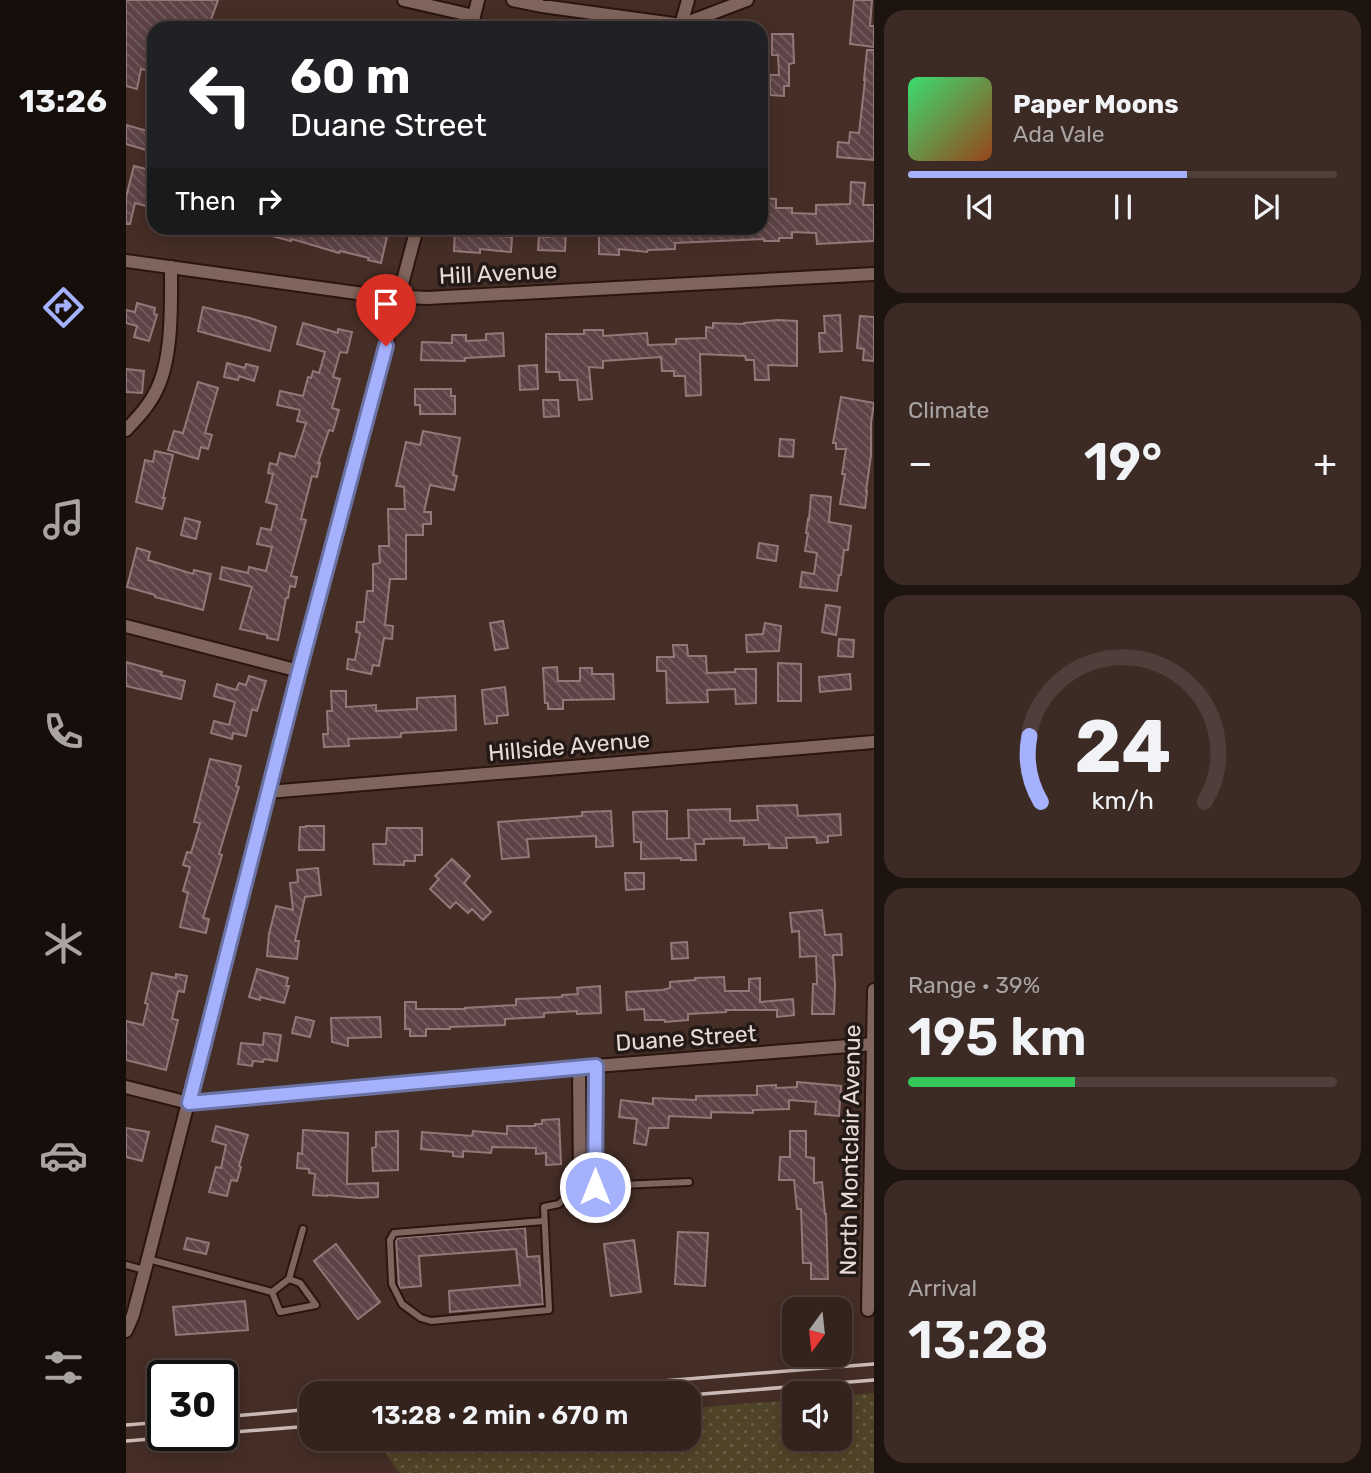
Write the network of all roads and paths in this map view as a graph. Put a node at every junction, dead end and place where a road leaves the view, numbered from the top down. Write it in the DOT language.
graph roads {
  1 [pos="404,0"];
  2 [pos="478,0"];
  3 [pos="513,0"];
  4 [pos="688,0"];
  5 [pos="747,0"];
  6 [pos="469,21"];
  7 [pos="472,21"];
  8 [pos="652,21"];
  9 [pos="682,21"];
  10 [pos="692,21"];
  11 [pos="415,235"];
  12 [pos="126,261"];
  13 [pos="171,267"];
  14 [pos="874,274"];
  15 [pos="399,296"];
  16 [pos="126,430"];
  17 [pos="126,626"];
  18 [pos="299,671"];
  19 [pos="874,742"];
  20 [pos="268,792"];
  21 [pos="874,990"];
  22 [pos="873,1044"];
  23 [pos="596,1066"];
  24 [pos="579,1068"];
  25 [pos="126,1087"];
  26 [pos="189,1103"];
  27 [pos="689,1182"];
  28 [pos="580,1187"];
  29 [pos="595,1187"];
  30 [pos="872,1209"];
  31 [pos="544,1221"];
  32 [pos="303,1229"];
  33 [pos="146,1264"];
  34 [pos="126,1265"];
  35 [pos="289,1279"];
  36 [pos="272,1292"];
  37 [pos="868,1310"];
  38 [pos="126,1331"];
  1 -- 6 [label="street"];
  2 -- 7 [label="street"];
  3 -- 8 [label="street"];
  4 -- 9 [label="street"];
  5 -- 10 [label="street"];
  11 -- 15 [label="street"];
  12 -- 13 [label="street, Hill Avenue"];
  13 -- 15 [label="street, Hill Avenue"];
  13 -- 16 [label="street"];
  14 -- 15 [label="street, Hill Avenue"];
  15 -- 18 [label="street"];
  17 -- 18 [label="street"];
  18 -- 20 [label="street"];
  19 -- 20 [label="street, Hillside Avenue"];
  20 -- 26 [label="street"];
  21 -- 22 [label="street, North Montclair Avenue"];
  22 -- 23 [label="street, Duane Street"];
  22 -- 30 [label="street, North Montclair Avenue"];
  23 -- 24 [label="street, Duane Street"];
  23 -- 29 [label="street"];
  24 -- 26 [label="street, Duane Street"];
  24 -- 28 [label="street"];
  25 -- 26 [label="street, Duane Street"];
  26 -- 33 [label="street"];
  27 -- 29 [label="lane"];
  28 -- 29 [label="lane"];
  28 -- 31 [label="lane"];
  30 -- 37 [label="street, North Montclair Avenue"];
  31 -- 31 [label="lane"];
  32 -- 35 [label="lane"];
  33 -- 34 [label="lane"];
  33 -- 36 [label="lane"];
  33 -- 38 [label="street"];
  35 -- 36 [label="lane"];
  35 -- 36 [label="lane"];
}
